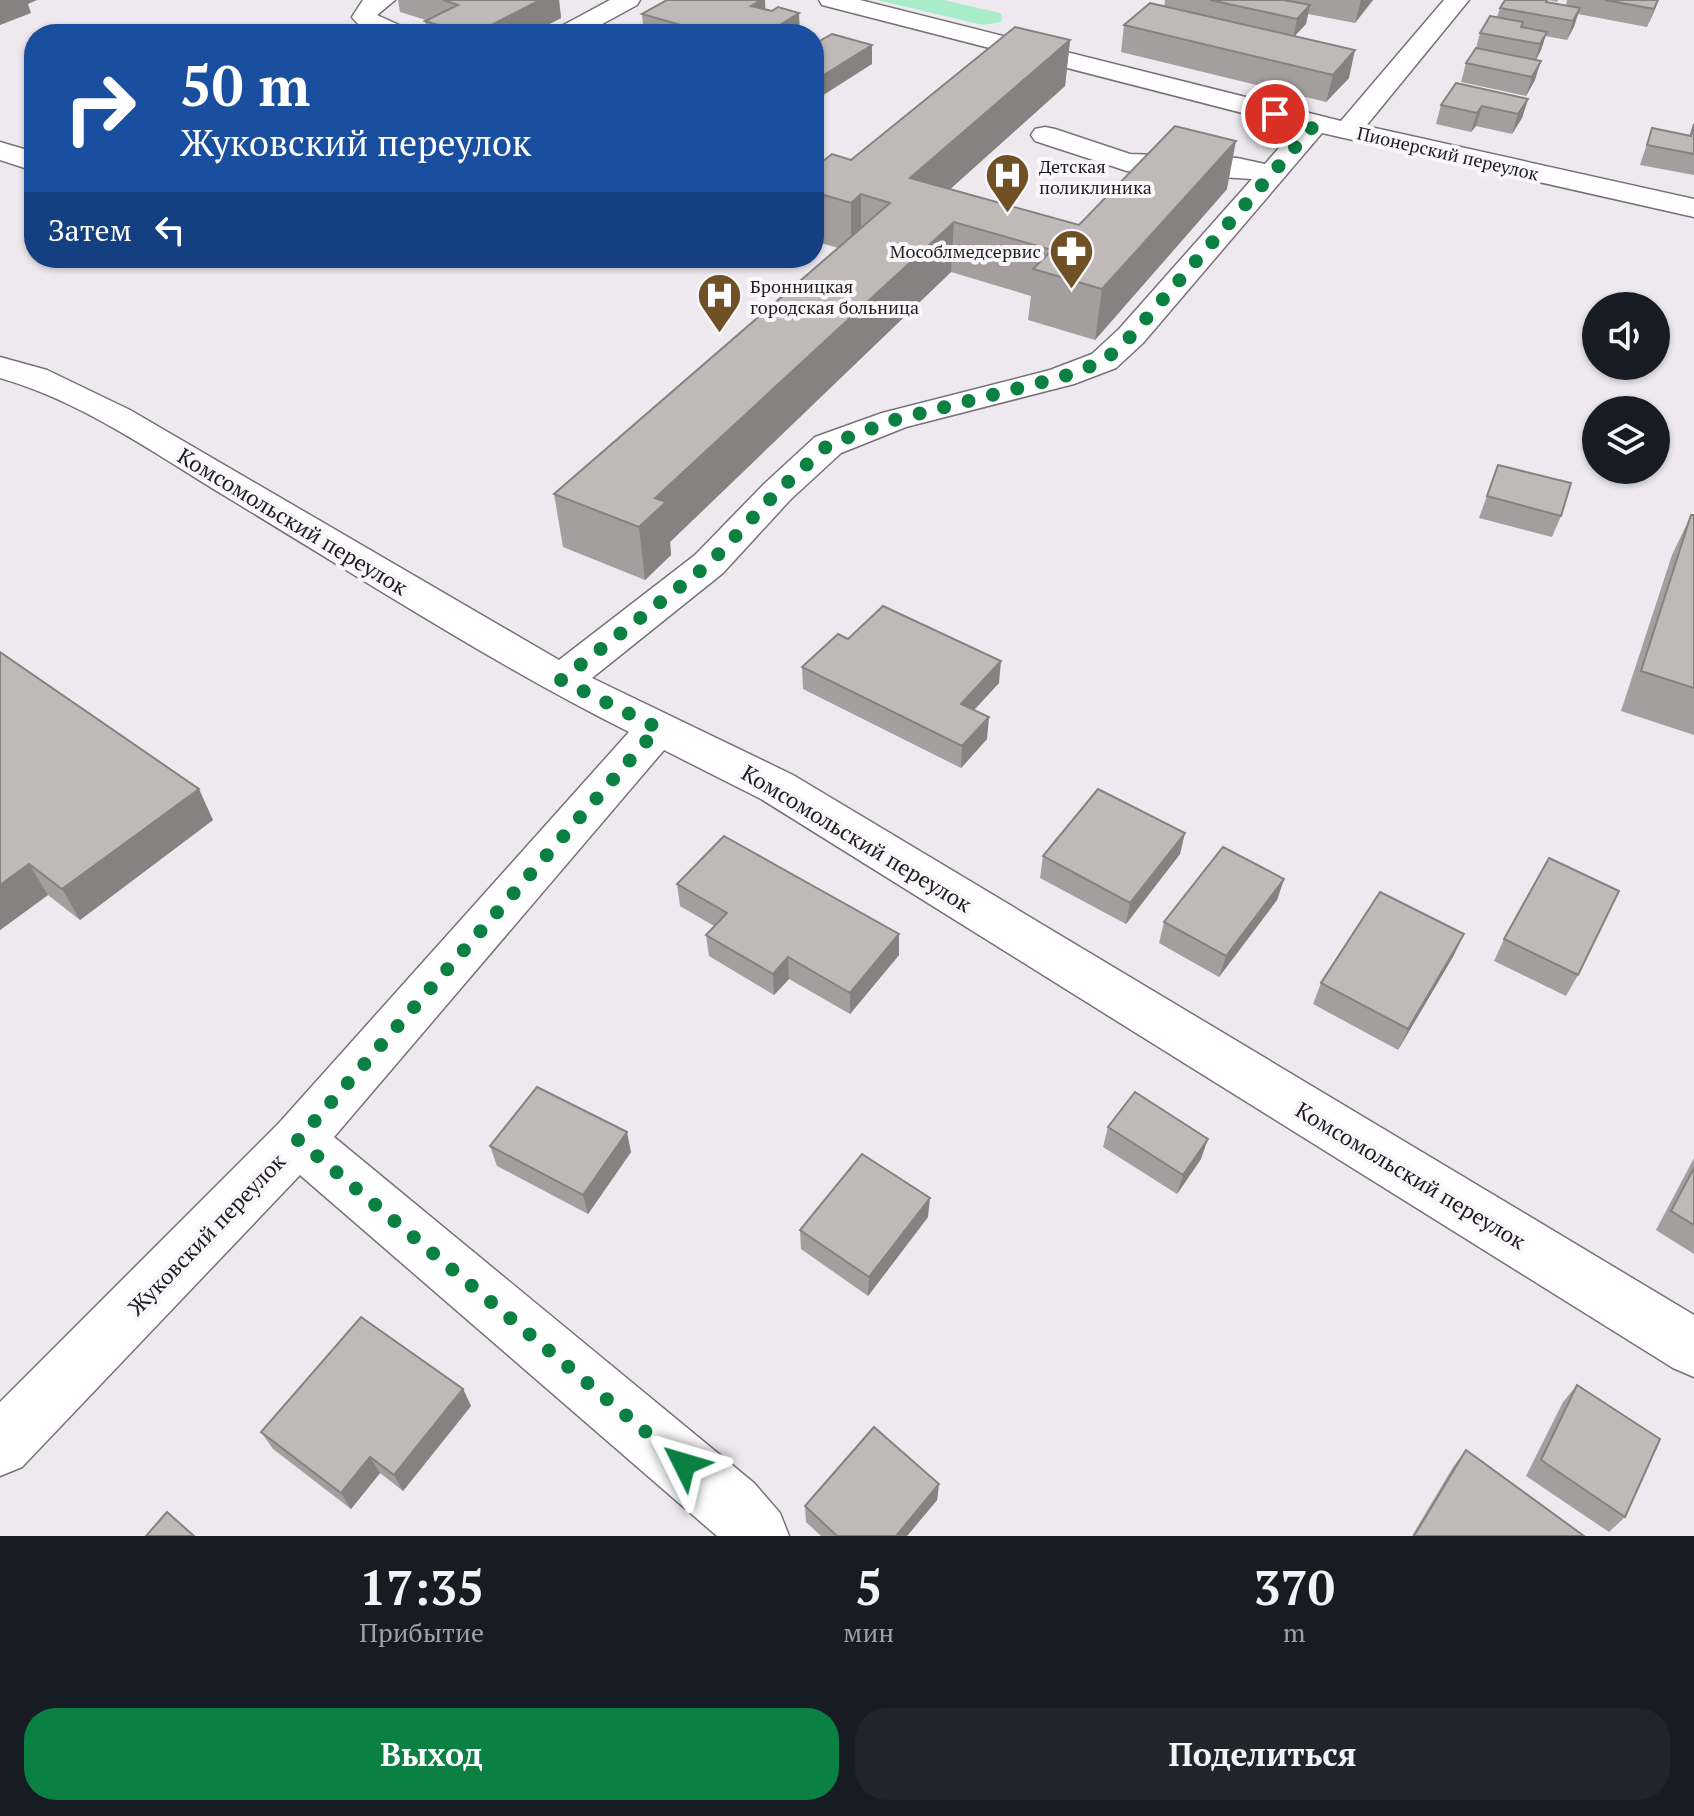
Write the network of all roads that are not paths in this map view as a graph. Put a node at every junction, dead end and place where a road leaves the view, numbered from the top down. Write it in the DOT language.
graph roads {
  1 [pos="383,0"];
  2 [pos="831,0"];
  3 [pos="1457,0"];
  4 [pos="582,1"];
  5 [pos="624,2"];
  6 [pos="374,24"];
  7 [pos="583,24"];
  8 [pos="1332,127"];
  9 [pos="1045,135"];
  10 [pos="0,150"];
  11 [pos="24,158"];
  12 [pos="1273,174"];
  13 [pos="1694,208"];
  14 [pos="0,367"];
  15 [pos="561,680"];
  16 [pos="658,728"];
  17 [pos="298,1140"];
  18 [pos="1694,1348"];
  19 [pos="0,1445"];
  20 [pos="757,1536"];
  1 -- 6 [label="street"];
  2 -- 8 [label="street, Пионерский переулок"];
  3 -- 8 [label="street"];
  4 -- 5 [label="street"];
  5 -- 7 [label="street"];
  8 -- 12 [label="street"];
  8 -- 13 [label="street, Пионерский переулок"];
  9 -- 12 [label="street"];
  10 -- 11 [label="street"];
  12 -- 15 [label="street"];
  14 -- 15 [label="street, Комсомольский переулок"];
  15 -- 16 [label="street, Комсомольский переулок"];
  16 -- 17 [label="street, Жуковский переулок"];
  16 -- 18 [label="street, Комсомольский переулок"];
  17 -- 19 [label="street, Жуковский переулок"];
  17 -- 20 [label="street"];
}
